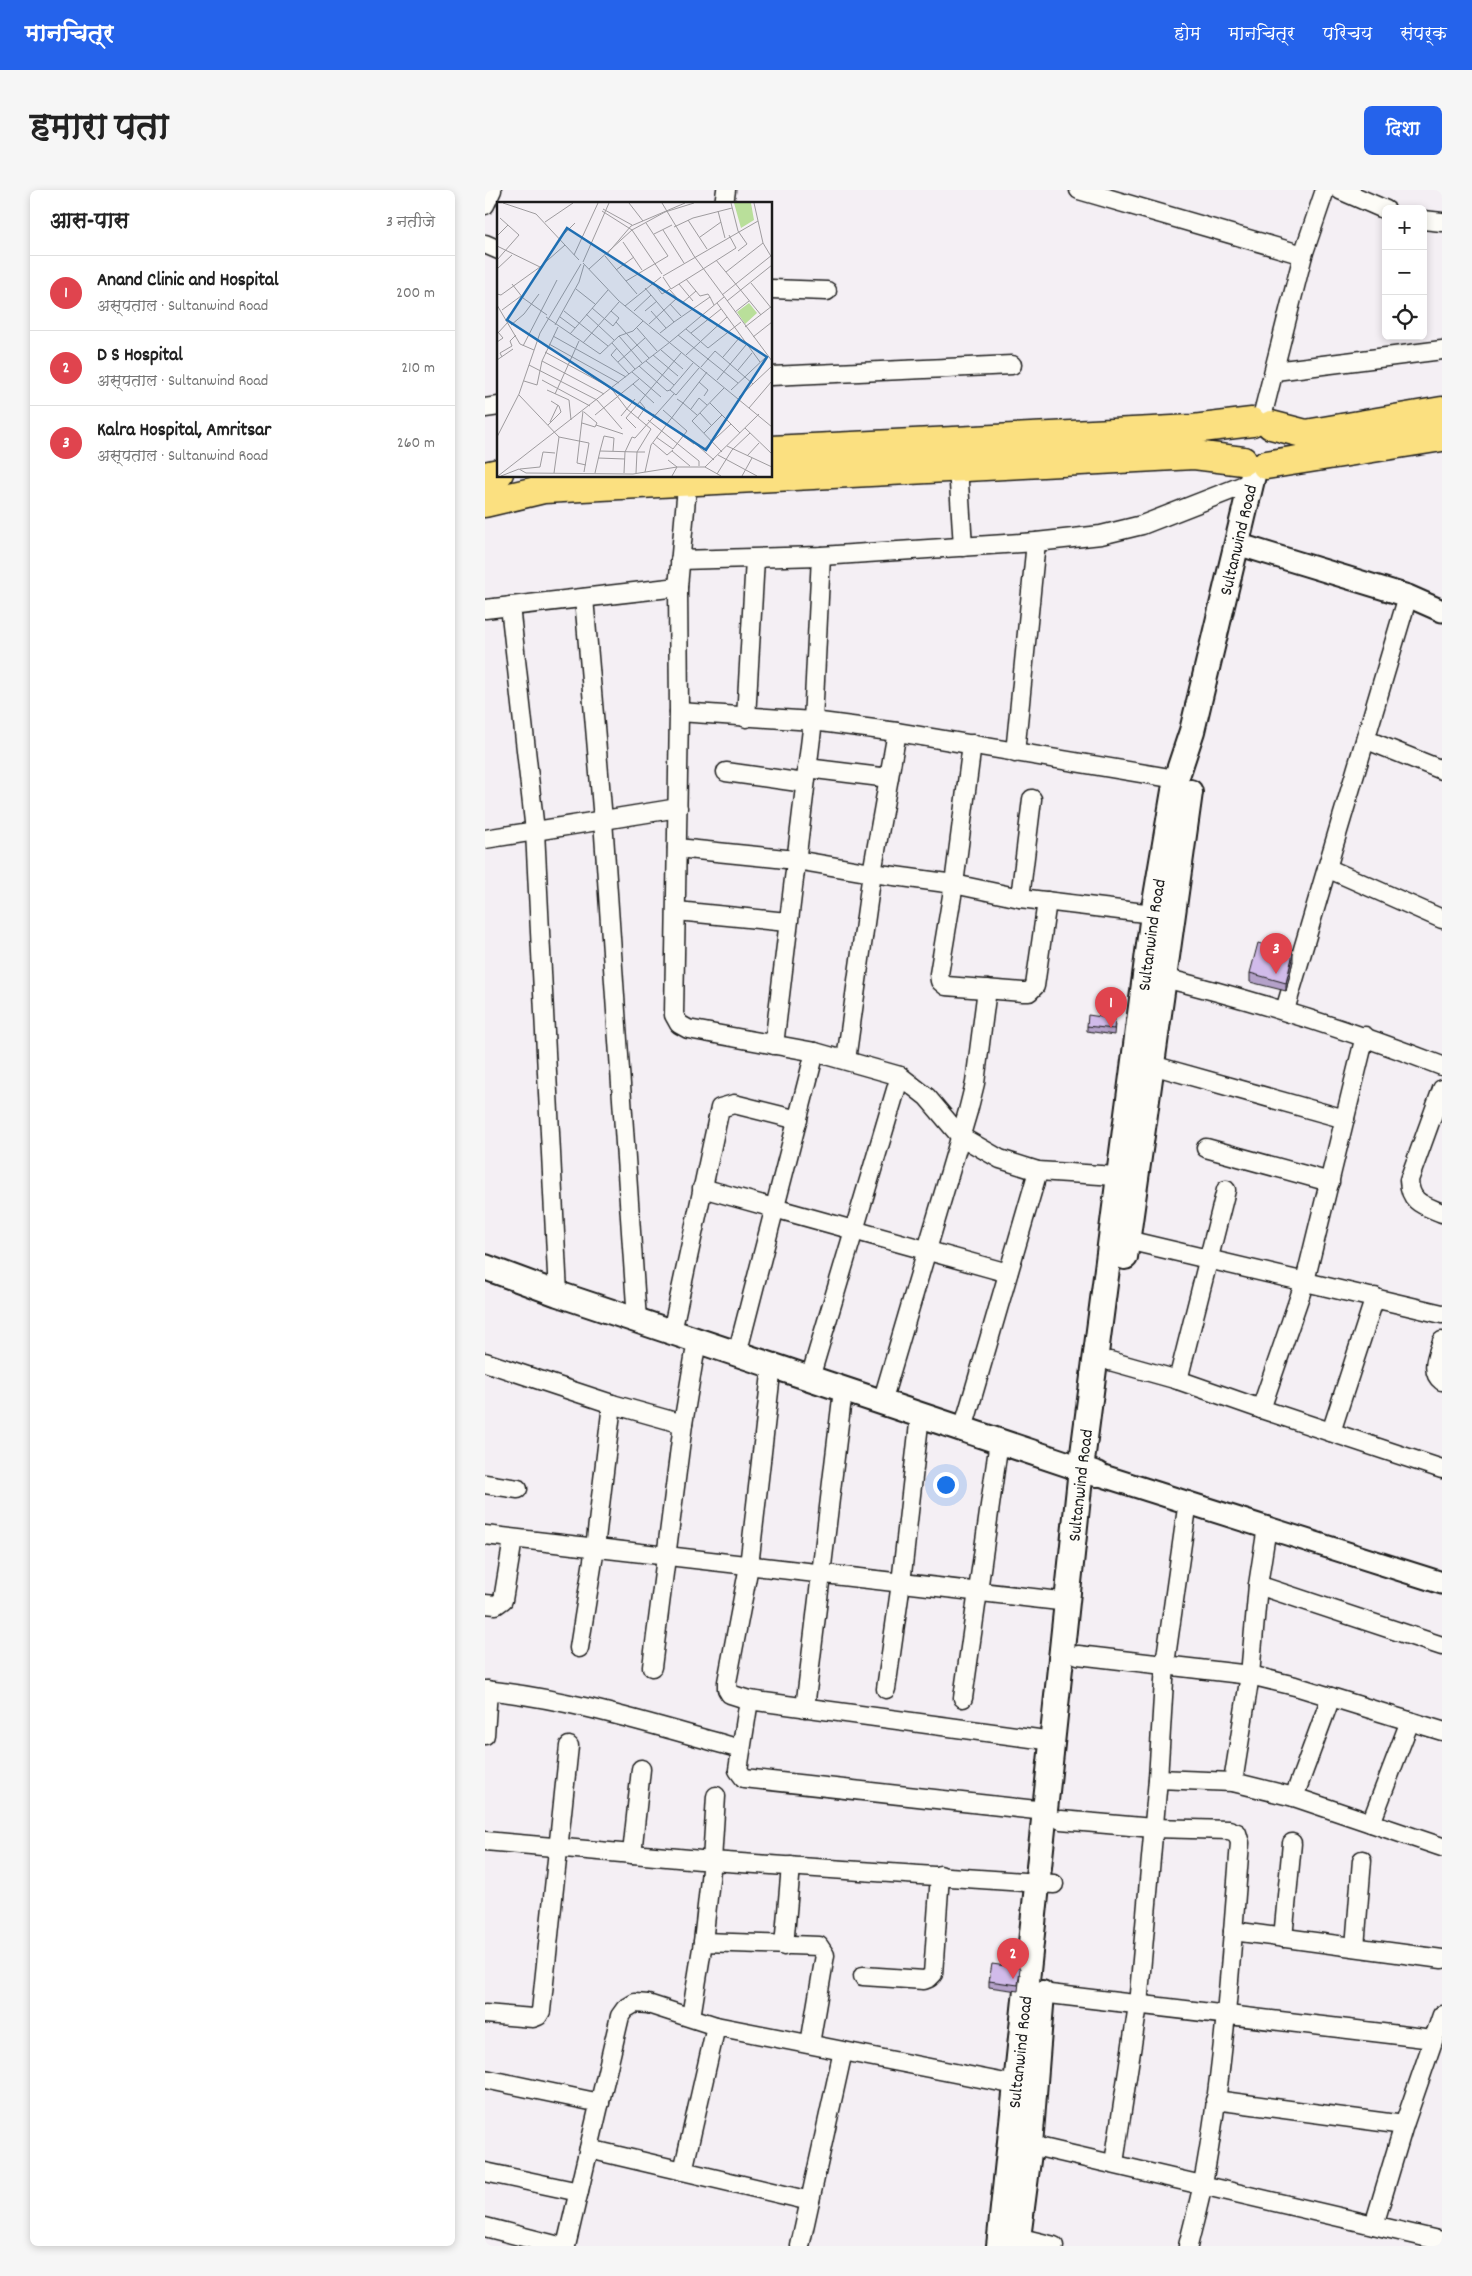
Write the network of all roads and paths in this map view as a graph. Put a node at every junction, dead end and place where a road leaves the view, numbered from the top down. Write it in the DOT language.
graph roads {
  1 [pos="492,190"];
  2 [pos="1079,190"];
  3 [pos="1325,190"];
  4 [pos="1340,190"];
  5 [pos="485,206"];
  6 [pos="1382,208"];
  7 [pos="1427,220"];
  8 [pos="1442,222"];
  9 [pos="485,244"];
  10 [pos="497,249"];
  11 [pos="1303,255"];
  12 [pos="773,289"];
  13 [pos="827,291"];
  14 [pos="1442,350"];
  15 [pos="1012,365"];
  16 [pos="1275,371"];
  17 [pos="773,376"];
  18 [pos="1442,410"];
  19 [pos="1261,423"];
  20 [pos="1442,437"];
  21 [pos="773,450"];
  22 [pos="958,467"];
  23 [pos="1254,469"];
  24 [pos="773,475"];
  25 [pos="710,478"];
  26 [pos="687,479"];
  27 [pos="485,504"];
  28 [pos="1036,542"];
  29 [pos="1237,544"];
  30 [pos="963,547"];
  31 [pos="821,556"];
  32 [pos="755,559"];
  33 [pos="680,560"];
  34 [pos="678,587"];
  35 [pos="1408,596"];
  36 [pos="584,598"];
  37 [pos="1442,599"];
  38 [pos="509,606"];
  39 [pos="485,609"];
  40 [pos="1442,611"];
  41 [pos="679,712"];
  42 [pos="746,718"];
  43 [pos="813,721"];
  44 [pos="1193,731"];
  45 [pos="897,732"];
  46 [pos="1367,740"];
  47 [pos="972,744"];
  48 [pos="1015,753"];
  49 [pos="1442,770"];
  50 [pos="726,772"];
  51 [pos="806,776"];
  52 [pos="889,778"];
  53 [pos="1176,779"];
  54 [pos="1032,799"];
  55 [pos="678,808"];
  56 [pos="603,820"];
  57 [pos="535,831"];
  58 [pos="485,839"];
  59 [pos="677,848"];
  60 [pos="796,860"];
  61 [pos="1327,868"];
  62 [pos="873,873"];
  63 [pos="954,884"];
  64 [pos="1020,898"];
  65 [pos="1047,901"];
  66 [pos="677,910"];
  67 [pos="1153,914"];
  68 [pos="1442,919"];
  69 [pos="787,922"];
  70 [pos="1155,975"];
  71 [pos="987,988"];
  72 [pos="1285,1010"];
  73 [pos="1365,1036"];
  74 [pos="774,1044"];
  75 [pos="815,1052"];
  76 [pos="846,1060"];
  77 [pos="1152,1065"];
  78 [pos="1442,1066"];
  79 [pos="900,1076"];
  80 [pos="1442,1090"];
  81 [pos="1345,1119"];
  82 [pos="798,1120"];
  83 [pos="960,1136"];
  84 [pos="1205,1148"];
  85 [pos="1038,1171"];
  86 [pos="1127,1177"];
  87 [pos="1330,1182"];
  88 [pos="702,1188"];
  89 [pos="1226,1190"];
  90 [pos="775,1208"];
  91 [pos="1442,1213"];
  92 [pos="855,1230"];
  93 [pos="1127,1240"];
  94 [pos="926,1251"];
  95 [pos="1210,1259"];
  96 [pos="485,1267"];
  97 [pos="1008,1274"];
  98 [pos="1305,1281"];
  99 [pos="558,1294"];
  100 [pos="1375,1297"];
  101 [pos="1442,1314"];
  102 [pos="637,1320"];
  103 [pos="672,1332"];
  104 [pos="697,1340"];
  105 [pos="1442,1341"];
  106 [pos="737,1354"];
  107 [pos="1110,1361"];
  108 [pos="485,1362"];
  109 [pos="772,1365"];
  110 [pos="811,1378"];
  111 [pos="1178,1380"];
  112 [pos="1442,1380"];
  113 [pos="843,1390"];
  114 [pos="882,1402"];
  115 [pos="611,1404"];
  116 [pos="1261,1409"];
  117 [pos="920,1415"];
  118 [pos="683,1424"];
  119 [pos="963,1429"];
  120 [pos="1331,1432"];
  121 [pos="999,1441"];
  122 [pos="1442,1469"];
  123 [pos="1089,1472"];
  124 [pos="485,1484"];
  125 [pos="518,1489"];
  126 [pos="1188,1501"];
  127 [pos="1267,1527"];
  128 [pos="485,1535"];
  129 [pos="513,1538"];
  130 [pos="595,1548"];
  131 [pos="666,1556"];
  132 [pos="749,1566"];
  133 [pos="822,1574"];
  134 [pos="901,1583"];
  135 [pos="1442,1583"];
  136 [pos="1258,1585"];
  137 [pos="978,1592"];
  138 [pos="1068,1602"];
  139 [pos="485,1604"];
  140 [pos="1442,1646"];
  141 [pos="579,1648"];
  142 [pos="1078,1654"];
  143 [pos="1165,1664"];
  144 [pos="652,1668"];
  145 [pos="1250,1674"];
  146 [pos="886,1689"];
  147 [pos="487,1690"];
  148 [pos="1331,1697"];
  149 [pos="963,1698"];
  150 [pos="749,1700"];
  151 [pos="805,1708"];
  152 [pos="1410,1722"];
  153 [pos="1442,1731"];
  154 [pos="485,1735"];
  155 [pos="1053,1741"];
  156 [pos="569,1746"];
  157 [pos="741,1749"];
  158 [pos="641,1769"];
  159 [pos="1158,1779"];
  160 [pos="1233,1782"];
  161 [pos="716,1796"];
  162 [pos="1294,1798"];
  163 [pos="1053,1816"];
  164 [pos="1371,1823"];
  165 [pos="1153,1828"];
  166 [pos="485,1841"];
  167 [pos="1292,1843"];
  168 [pos="557,1847"];
  169 [pos="1442,1847"];
  170 [pos="633,1854"];
  171 [pos="1361,1860"];
  172 [pos="712,1862"];
  173 [pos="791,1866"];
  174 [pos="940,1876"];
  175 [pos="1046,1883"];
  176 [pos="1233,1932"];
  177 [pos="1283,1938"];
  178 [pos="703,1942"];
  179 [pos="784,1946"];
  180 [pos="1355,1947"];
  181 [pos="1442,1959"];
  182 [pos="863,1976"];
  183 [pos="1041,1993"];
  184 [pos="1137,2005"];
  185 [pos="485,2014"];
  186 [pos="1226,2015"];
  187 [pos="1442,2015"];
  188 [pos="691,2017"];
  189 [pos="716,2026"];
  190 [pos="1433,2039"];
  191 [pos="810,2044"];
  192 [pos="843,2051"];
  193 [pos="485,2079"];
  194 [pos="1025,2086"];
  195 [pos="1215,2100"];
  196 [pos="600,2103"];
  197 [pos="1404,2125"];
  198 [pos="1030,2145"];
  199 [pos="589,2149"];
  200 [pos="1114,2163"];
  201 [pos="683,2171"];
  202 [pos="485,2172"];
  203 [pos="1203,2184"];
  204 [pos="579,2192"];
  205 [pos="810,2201"];
  206 [pos="1374,2225"];
  207 [pos="485,2227"];
  208 [pos="1442,2241"];
  209 [pos="1011,2243"];
  210 [pos="559,2246"];
  211 [pos="566,2246"];
  212 [pos="800,2246"];
  213 [pos="1054,2246"];
  214 [pos="1188,2246"];
  1 -- 5 [label="street"];
  2 -- 11 [label="street"];
  3 -- 11 [label="street"];
  4 -- 6 [label="street"];
  7 -- 8 [label="street"];
  9 -- 10 [label="street"];
  11 -- 16 [label="street"];
  12 -- 13 [label="street"];
  14 -- 16 [label="street"];
  15 -- 17 [label="street"];
  16 -- 19 [label="street"];
  18 -- 19 [label="main road"];
  19 -- 21 [label="main road"];
  19 -- 23 [label="main road"];
  19 -- 23 [label="main road"];
  20 -- 23 [label="main road"];
  22 -- 23 [label="main road"];
  22 -- 24 [label="main road"];
  22 -- 30 [label="street"];
  23 -- 28 [label="street"];
  23 -- 29 [label="main road, Sultanwind Road"];
  25 -- 26 [label="main road"];
  26 -- 27 [label="main road"];
  26 -- 33 [label="street"];
  28 -- 30 [label="street"];
  28 -- 48 [label="street"];
  29 -- 35 [label="street"];
  29 -- 44 [label="main road, Sultanwind Road"];
  30 -- 31 [label="street"];
  31 -- 32 [label="street"];
  31 -- 43 [label="street"];
  32 -- 33 [label="street"];
  32 -- 42 [label="street"];
  33 -- 34 [label="street"];
  34 -- 36 [label="street"];
  34 -- 41 [label="street"];
  35 -- 37 [label="street"];
  35 -- 40 [label="street"];
  35 -- 46 [label="street"];
  36 -- 38 [label="street"];
  36 -- 56 [label="street"];
  38 -- 39 [label="street"];
  38 -- 57 [label="street"];
  41 -- 42 [label="street"];
  41 -- 55 [label="street"];
  42 -- 43 [label="street"];
  43 -- 45 [label="street"];
  43 -- 51 [label="street"];
  44 -- 53 [label="main road, Sultanwind Road"];
  44 -- 70 [label="main road, Sultanwind Road"];
  45 -- 47 [label="street"];
  45 -- 52 [label="street"];
  46 -- 49 [label="street"];
  46 -- 61 [label="street"];
  47 -- 48 [label="street"];
  47 -- 63 [label="street"];
  48 -- 53 [label="street"];
  50 -- 51 [label="street"];
  51 -- 52 [label="street"];
  51 -- 60 [label="street"];
  52 -- 62 [label="street"];
  53 -- 67 [label="main road, Sultanwind Road"];
  54 -- 64 [label="street"];
  55 -- 56 [label="street"];
  55 -- 59 [label="street"];
  56 -- 57 [label="street"];
  56 -- 102 [label="street"];
  57 -- 58 [label="street"];
  57 -- 99 [label="street"];
  59 -- 60 [label="street"];
  59 -- 66 [label="street"];
  60 -- 62 [label="street"];
  60 -- 69 [label="street"];
  61 -- 68 [label="street"];
  61 -- 72 [label="street"];
  62 -- 63 [label="street"];
  62 -- 76 [label="street"];
  63 -- 64 [label="street"];
  63 -- 71 [label="street"];
  64 -- 65 [label="street"];
  65 -- 67 [label="street"];
  65 -- 71 [label="street"];
  66 -- 69 [label="street"];
  66 -- 74 [label="street"];
  67 -- 70 [label="main road, Sultanwind Road"];
  69 -- 74 [label="street"];
  70 -- 72 [label="street"];
  70 -- 77 [label="main road, Sultanwind Road"];
  70 -- 86 [label="main road, Sultanwind Road"];
  71 -- 83 [label="street"];
  72 -- 73 [label="street"];
  73 -- 78 [label="street"];
  73 -- 81 [label="street"];
  74 -- 75 [label="street"];
  75 -- 76 [label="street"];
  75 -- 82 [label="street"];
  76 -- 79 [label="street"];
  77 -- 81 [label="street"];
  77 -- 86 [label="main road, Sultanwind Road"];
  79 -- 83 [label="street"];
  79 -- 92 [label="street"];
  80 -- 91 [label="street"];
  81 -- 87 [label="street"];
  82 -- 88 [label="street"];
  82 -- 90 [label="street"];
  83 -- 85 [label="street"];
  83 -- 94 [label="street"];
  84 -- 87 [label="street"];
  85 -- 86 [label="street"];
  85 -- 97 [label="street"];
  86 -- 93 [label="main road, Sultanwind Road"];
  86 -- 123 [label="main road, Sultanwind Road"];
  87 -- 98 [label="street"];
  88 -- 90 [label="street"];
  88 -- 103 [label="street"];
  89 -- 95 [label="street"];
  90 -- 92 [label="street"];
  90 -- 106 [label="street"];
  92 -- 94 [label="street"];
  92 -- 110 [label="street"];
  93 -- 95 [label="street"];
  93 -- 107 [label="main road, Sultanwind Road"];
  94 -- 97 [label="street"];
  94 -- 114 [label="street"];
  95 -- 98 [label="street"];
  95 -- 111 [label="street"];
  96 -- 99 [label="main road"];
  97 -- 119 [label="street"];
  98 -- 100 [label="street"];
  98 -- 116 [label="street"];
  99 -- 102 [label="main road"];
  100 -- 101 [label="street"];
  100 -- 120 [label="street"];
  102 -- 103 [label="main road"];
  103 -- 104 [label="main road"];
  104 -- 106 [label="main road"];
  104 -- 118 [label="street"];
  105 -- 112 [label="street"];
  106 -- 109 [label="main road"];
  107 -- 111 [label="street"];
  107 -- 123 [label="main road, Sultanwind Road"];
  108 -- 115 [label="street"];
  109 -- 110 [label="main road"];
  109 -- 132 [label="street"];
  110 -- 113 [label="main road"];
  111 -- 116 [label="street"];
  113 -- 114 [label="main road"];
  113 -- 133 [label="street"];
  114 -- 117 [label="main road"];
  115 -- 118 [label="street"];
  115 -- 130 [label="street"];
  116 -- 120 [label="street"];
  117 -- 119 [label="main road"];
  117 -- 134 [label="street"];
  118 -- 131 [label="street"];
  119 -- 121 [label="main road"];
  120 -- 122 [label="street"];
  121 -- 123 [label="main road"];
  121 -- 137 [label="street"];
  123 -- 126 [label="street"];
  123 -- 138 [label="main road, Sultanwind Road"];
  123 -- 142 [label="main road, Sultanwind Road"];
  124 -- 125 [label="street"];
  126 -- 127 [label="street"];
  126 -- 143 [label="street"];
  127 -- 135 [label="street"];
  127 -- 136 [label="street"];
  128 -- 129 [label="street"];
  129 -- 130 [label="street"];
  129 -- 139 [label="street"];
  130 -- 131 [label="street"];
  130 -- 141 [label="street"];
  131 -- 132 [label="street"];
  131 -- 144 [label="street"];
  132 -- 133 [label="street"];
  132 -- 150 [label="street"];
  133 -- 134 [label="street"];
  133 -- 151 [label="street"];
  134 -- 137 [label="street"];
  134 -- 146 [label="street"];
  136 -- 140 [label="street"];
  136 -- 145 [label="street"];
  137 -- 138 [label="street"];
  137 -- 149 [label="street"];
  138 -- 155 [label="main road, Sultanwind Road"];
  142 -- 143 [label="street"];
  142 -- 163 [label="main road, Sultanwind Road"];
  143 -- 145 [label="street"];
  143 -- 159 [label="street"];
  145 -- 148 [label="street"];
  145 -- 160 [label="street"];
  147 -- 154 [label="street"];
  147 -- 157 [label="street"];
  148 -- 152 [label="street"];
  148 -- 162 [label="street"];
  150 -- 151 [label="street"];
  150 -- 157 [label="street"];
  151 -- 155 [label="street"];
  152 -- 153 [label="street"];
  152 -- 164 [label="street"];
  155 -- 163 [label="main road, Sultanwind Road"];
  156 -- 168 [label="street"];
  157 -- 163 [label="street"];
  158 -- 170 [label="street"];
  159 -- 160 [label="street"];
  159 -- 165 [label="street"];
  160 -- 162 [label="street"];
  161 -- 172 [label="street"];
  162 -- 164 [label="street"];
  163 -- 165 [label="street"];
  163 -- 175 [label="main road, Sultanwind Road"];
  164 -- 169 [label="street"];
  165 -- 176 [label="street"];
  165 -- 184 [label="street"];
  166 -- 168 [label="street"];
  167 -- 177 [label="street"];
  168 -- 170 [label="street"];
  168 -- 185 [label="street"];
  170 -- 172 [label="street"];
  171 -- 180 [label="street"];
  172 -- 173 [label="street"];
  172 -- 178 [label="street"];
  173 -- 174 [label="street"];
  173 -- 179 [label="street"];
  174 -- 175 [label="street"];
  174 -- 182 [label="street"];
  175 -- 183 [label="main road"];
  175 -- 194 [label="main road, Sultanwind Road"];
  176 -- 177 [label="street"];
  176 -- 186 [label="street"];
  177 -- 180 [label="street"];
  178 -- 179 [label="street"];
  178 -- 188 [label="street"];
  179 -- 191 [label="street"];
  180 -- 181 [label="street"];
  183 -- 184 [label="street"];
  183 -- 194 [label="main road"];
  184 -- 186 [label="street"];
  184 -- 200 [label="street"];
  186 -- 190 [label="street"];
  186 -- 195 [label="street"];
  187 -- 190 [label="street"];
  188 -- 189 [label="street"];
  188 -- 196 [label="street"];
  189 -- 191 [label="street"];
  189 -- 201 [label="street"];
  190 -- 197 [label="street"];
  191 -- 192 [label="street"];
  192 -- 194 [label="street"];
  192 -- 205 [label="street"];
  193 -- 196 [label="street"];
  194 -- 198 [label="main road"];
  194 -- 209 [label="main road, Sultanwind Road"];
  195 -- 197 [label="street"];
  195 -- 203 [label="street"];
  196 -- 199 [label="street"];
  197 -- 206 [label="street"];
  198 -- 200 [label="street"];
  198 -- 209 [label="main road"];
  199 -- 201 [label="street"];
  199 -- 204 [label="street"];
  200 -- 203 [label="street"];
  201 -- 205 [label="street"];
  202 -- 204 [label="street"];
  203 -- 206 [label="street"];
  203 -- 214 [label="street"];
  204 -- 211 [label="street"];
  205 -- 212 [label="street"];
  206 -- 208 [label="street"];
  207 -- 210 [label="street"];
  209 -- 213 [label="street"];
}
